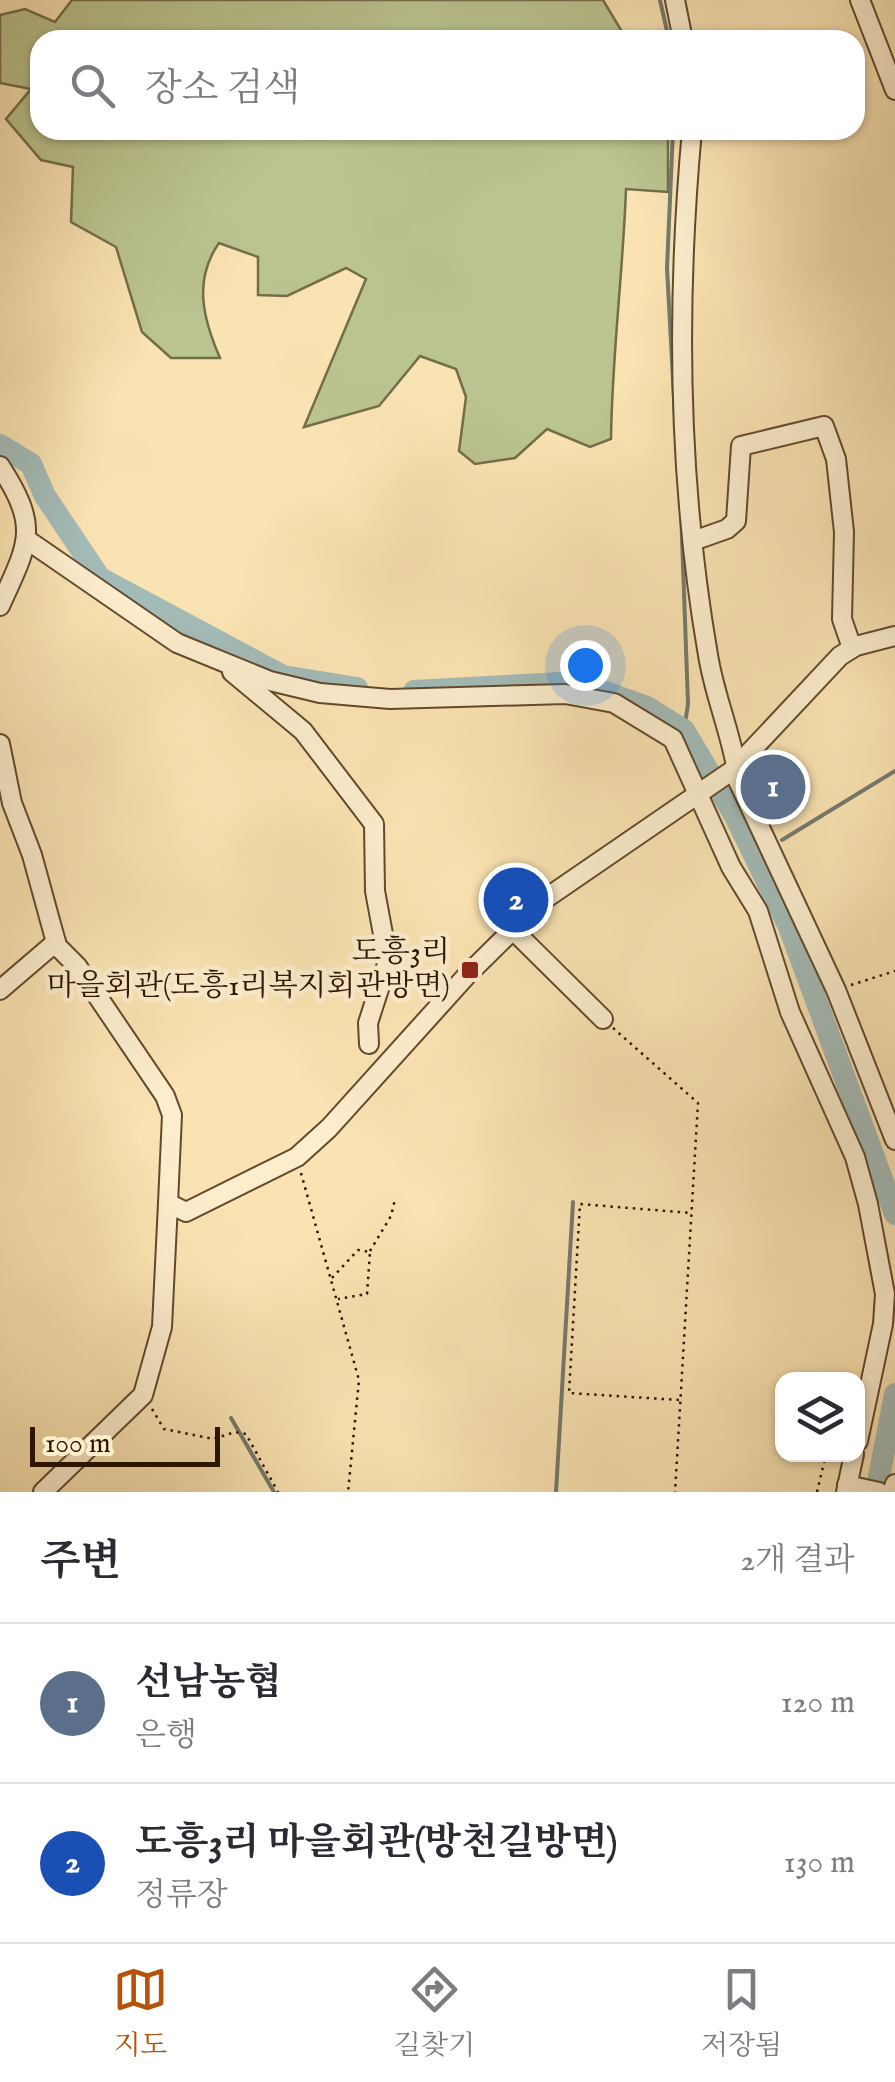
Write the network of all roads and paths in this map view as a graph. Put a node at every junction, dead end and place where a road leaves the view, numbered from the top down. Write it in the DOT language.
graph roads {
  1 [pos="675,0"];
  2 [pos="860,0"];
  3 [pos="681,30"];
  4 [pos="895,90"];
  5 [pos="691,140"];
  6 [pos="0,466"];
  7 [pos="26,539"];
  8 [pos="693,541"];
  9 [pos="0,606"];
  10 [pos="895,636"];
  11 [pos="852,648"];
  12 [pos="221,663"];
  13 [pos="0,744"];
  14 [pos="731,771"];
  15 [pos="702,792"];
  16 [pos="513,930"];
  17 [pos="56,942"];
  18 [pos="895,971"];
  19 [pos="0,990"];
  20 [pos="836,990"];
  21 [pos="603,1020"];
  22 [pos="369,1044"];
  23 [pos="895,1140"];
  24 [pos="297,1157"];
  25 [pos="395,1200"];
  26 [pos="168,1204"];
  27 [pos="693,1213"];
  28 [pos="370,1252"];
  29 [pos="331,1279"];
  30 [pos="336,1300"];
  31 [pos="143,1395"];
  32 [pos="682,1400"];
  33 [pos="865,1408"];
  34 [pos="824,1462"];
  35 [pos="853,1462"];
  36 [pos="895,1484"];
  37 [pos="849,1488"];
  38 [pos="43,1492"];
  39 [pos="278,1492"];
  40 [pos="348,1492"];
  41 [pos="675,1492"];
  42 [pos="817,1492"];
  43 [pos="879,1492"];
  44 [pos="892,1492"];
  1 -- 3 [label="street"];
  2 -- 4 [label="street"];
  5 -- 8 [label="street"];
  6 -- 7 [label="street"];
  7 -- 9 [label="street"];
  7 -- 12 [label="street"];
  8 -- 11 [label="street"];
  8 -- 14 [label="street"];
  10 -- 11 [label="street"];
  11 -- 14 [label="street"];
  12 -- 15 [label="street"];
  12 -- 22 [label="street"];
  13 -- 17 [label="street"];
  14 -- 15 [label="street"];
  14 -- 20 [label="street"];
  15 -- 16 [label="street"];
  15 -- 33 [label="street"];
  16 -- 21 [label="street"];
  16 -- 24 [label="street"];
  17 -- 19 [label="street"];
  17 -- 26 [label="street"];
  18 -- 20 [label="path"];
  20 -- 23 [label="street"];
  21 -- 27 [label="path"];
  24 -- 26 [label="street"];
  24 -- 29 [label="path"];
  25 -- 28 [label="path"];
  26 -- 31 [label="street"];
  27 -- 32 [label="path"];
  27 -- 32 [label="path"];
  28 -- 29 [label="path"];
  28 -- 30 [label="path"];
  29 -- 30 [label="path"];
  30 -- 40 [label="path"];
  31 -- 38 [label="street"];
  31 -- 39 [label="path"];
  32 -- 41 [label="path"];
  34 -- 42 [label="path"];
  35 -- 37 [label="street"];
  36 -- 44 [label="street"];
  37 -- 43 [label="street"];
}
